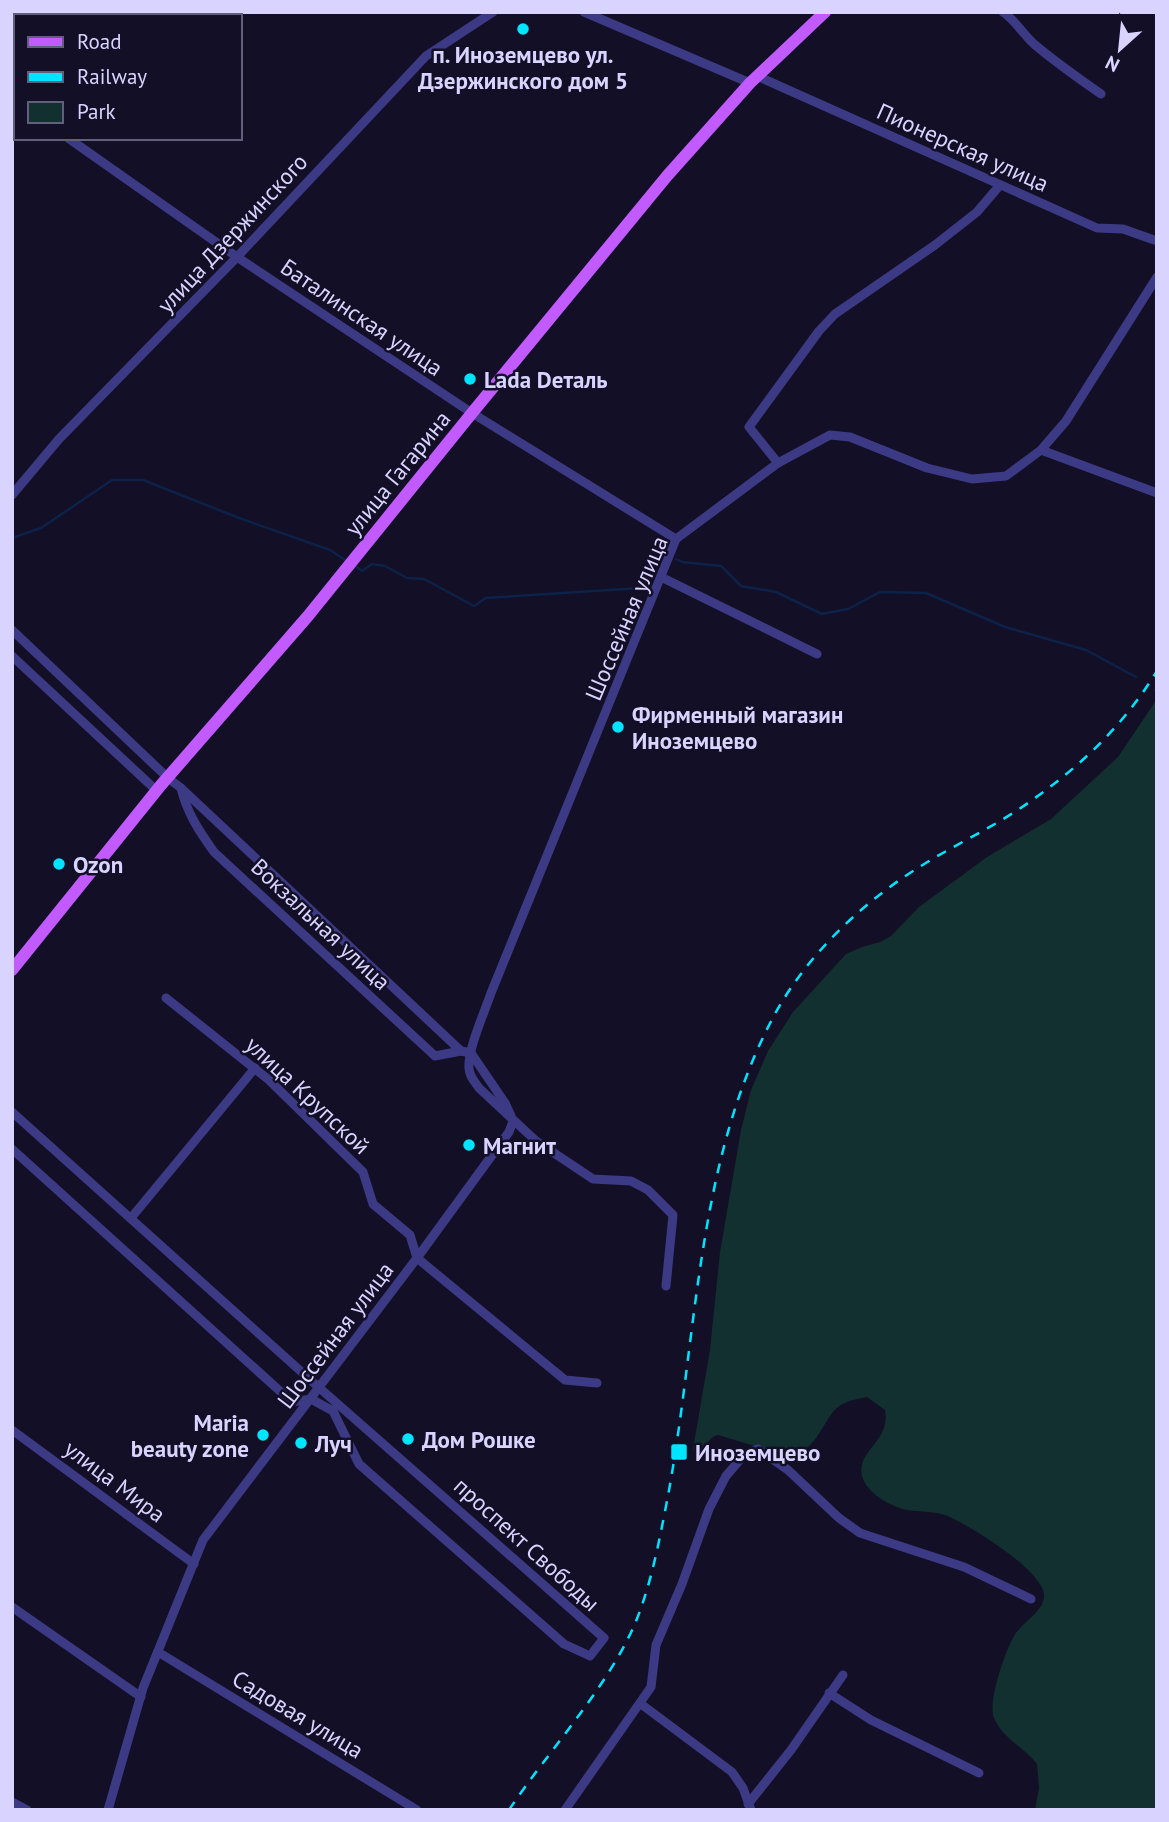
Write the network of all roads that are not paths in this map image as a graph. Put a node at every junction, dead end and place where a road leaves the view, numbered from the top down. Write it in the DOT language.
graph roads {
  1 [pos="493,12"];
  2 [pos="584,12"];
  3 [pos="825,12"];
  4 [pos="1009,14"];
  5 [pos="753,79"];
  6 [pos="1101,94"];
  7 [pos="71,140"];
  8 [pos="1000,185"];
  9 [pos="1157,241"];
  10 [pos="237,257"];
  11 [pos="1157,277"];
  12 [pos="472,412"];
  13 [pos="1041,450"];
  14 [pos="778,463"];
  15 [pos="1157,493"];
  16 [pos="12,495"];
  17 [pos="676,539"];
  18 [pos="661,577"];
  19 [pos="12,629"];
  20 [pos="817,654"];
  21 [pos="12,656"];
  22 [pos="167,778"];
  23 [pos="181,788"];
  24 [pos="157,791"];
  25 [pos="12,970"];
  26 [pos="166,998"];
  27 [pos="466,1052"];
  28 [pos="255,1068"];
  29 [pos="12,1112"];
  30 [pos="513,1121"];
  31 [pos="12,1149"];
  32 [pos="131,1219"];
  33 [pos="418,1258"];
  34 [pos="666,1286"];
  35 [pos="597,1383"];
  36 [pos="320,1387"];
  37 [pos="311,1399"];
  38 [pos="12,1430"];
  39 [pos="194,1564"];
  40 [pos="1031,1599"];
  41 [pos="12,1606"];
  42 [pos="158,1652"];
  43 [pos="843,1675"];
  44 [pos="829,1693"];
  45 [pos="141,1697"];
  46 [pos="641,1704"];
  47 [pos="979,1773"];
  48 [pos="12,1802"];
  49 [pos="750,1807"];
  50 [pos="27,1810"];
  51 [pos="108,1810"];
  52 [pos="417,1810"];
  53 [pos="565,1810"];
  1 -- 10 [label="street, улица Дзержинского"];
  2 -- 5 [label="street, Пионерская улица"];
  3 -- 5 [label="main road, улица Гагарина"];
  4 -- 6 [label="street"];
  5 -- 8 [label="street, Пионерская улица"];
  5 -- 12 [label="main road, улица Гагарина"];
  7 -- 10 [label="street, Баталинская улица"];
  8 -- 9 [label="street, Пионерская улица"];
  8 -- 14 [label="street"];
  10 -- 12 [label="street, Баталинская улица"];
  10 -- 16 [label="street, улица Дзержинского"];
  11 -- 13 [label="street, Шоссейная улица"];
  12 -- 17 [label="street, Баталинская улица"];
  12 -- 22 [label="main road, улица Гагарина"];
  13 -- 14 [label="street, Шоссейная улица"];
  13 -- 15 [label="street"];
  14 -- 17 [label="street, Шоссейная улица"];
  17 -- 18 [label="street, Шоссейная улица"];
  18 -- 20 [label="street"];
  18 -- 27 [label="street, Шоссейная улица"];
  19 -- 22 [label="street, Вокзальная улица"];
  21 -- 24 [label="street"];
  22 -- 23 [label="street, Вокзальная улица"];
  22 -- 24 [label="main road, улица Гагарина"];
  23 -- 27 [label="street, Вокзальная улица"];
  23 -- 27 [label="street, Вокзальная улица"];
  24 -- 25 [label="main road, улица Гагарина"];
  26 -- 28 [label="street, улица Крупской"];
  27 -- 30 [label="street, Вокзальная улица"];
  27 -- 30 [label="street, Вокзальная улица"];
  28 -- 32 [label="street"];
  28 -- 33 [label="street, улица Крупской"];
  29 -- 32 [label="street, проспект Свободы"];
  30 -- 33 [label="street, Шоссейная улица"];
  30 -- 34 [label="street, Вокзальная улица"];
  31 -- 37 [label="street, проспект Свободы"];
  32 -- 36 [label="street, проспект Свободы"];
  33 -- 35 [label="street, улица Крупской"];
  33 -- 36 [label="street, Шоссейная улица"];
  36 -- 37 [label="street, Шоссейная улица"];
  36 -- 37 [label="street, проспект Свободы"];
  37 -- 39 [label="street, Шоссейная улица"];
  38 -- 39 [label="street, улица Мира"];
  39 -- 42 [label="street, Шоссейная улица"];
  40 -- 46 [label="street"];
  41 -- 45 [label="street"];
  42 -- 45 [label="street, Шоссейная улица"];
  42 -- 52 [label="street, Садовая улица"];
  43 -- 44 [label="street"];
  44 -- 47 [label="street"];
  44 -- 49 [label="street"];
  45 -- 51 [label="street, Шоссейная улица"];
  46 -- 49 [label="street"];
  46 -- 53 [label="street"];
  48 -- 50 [label="street"];
}
